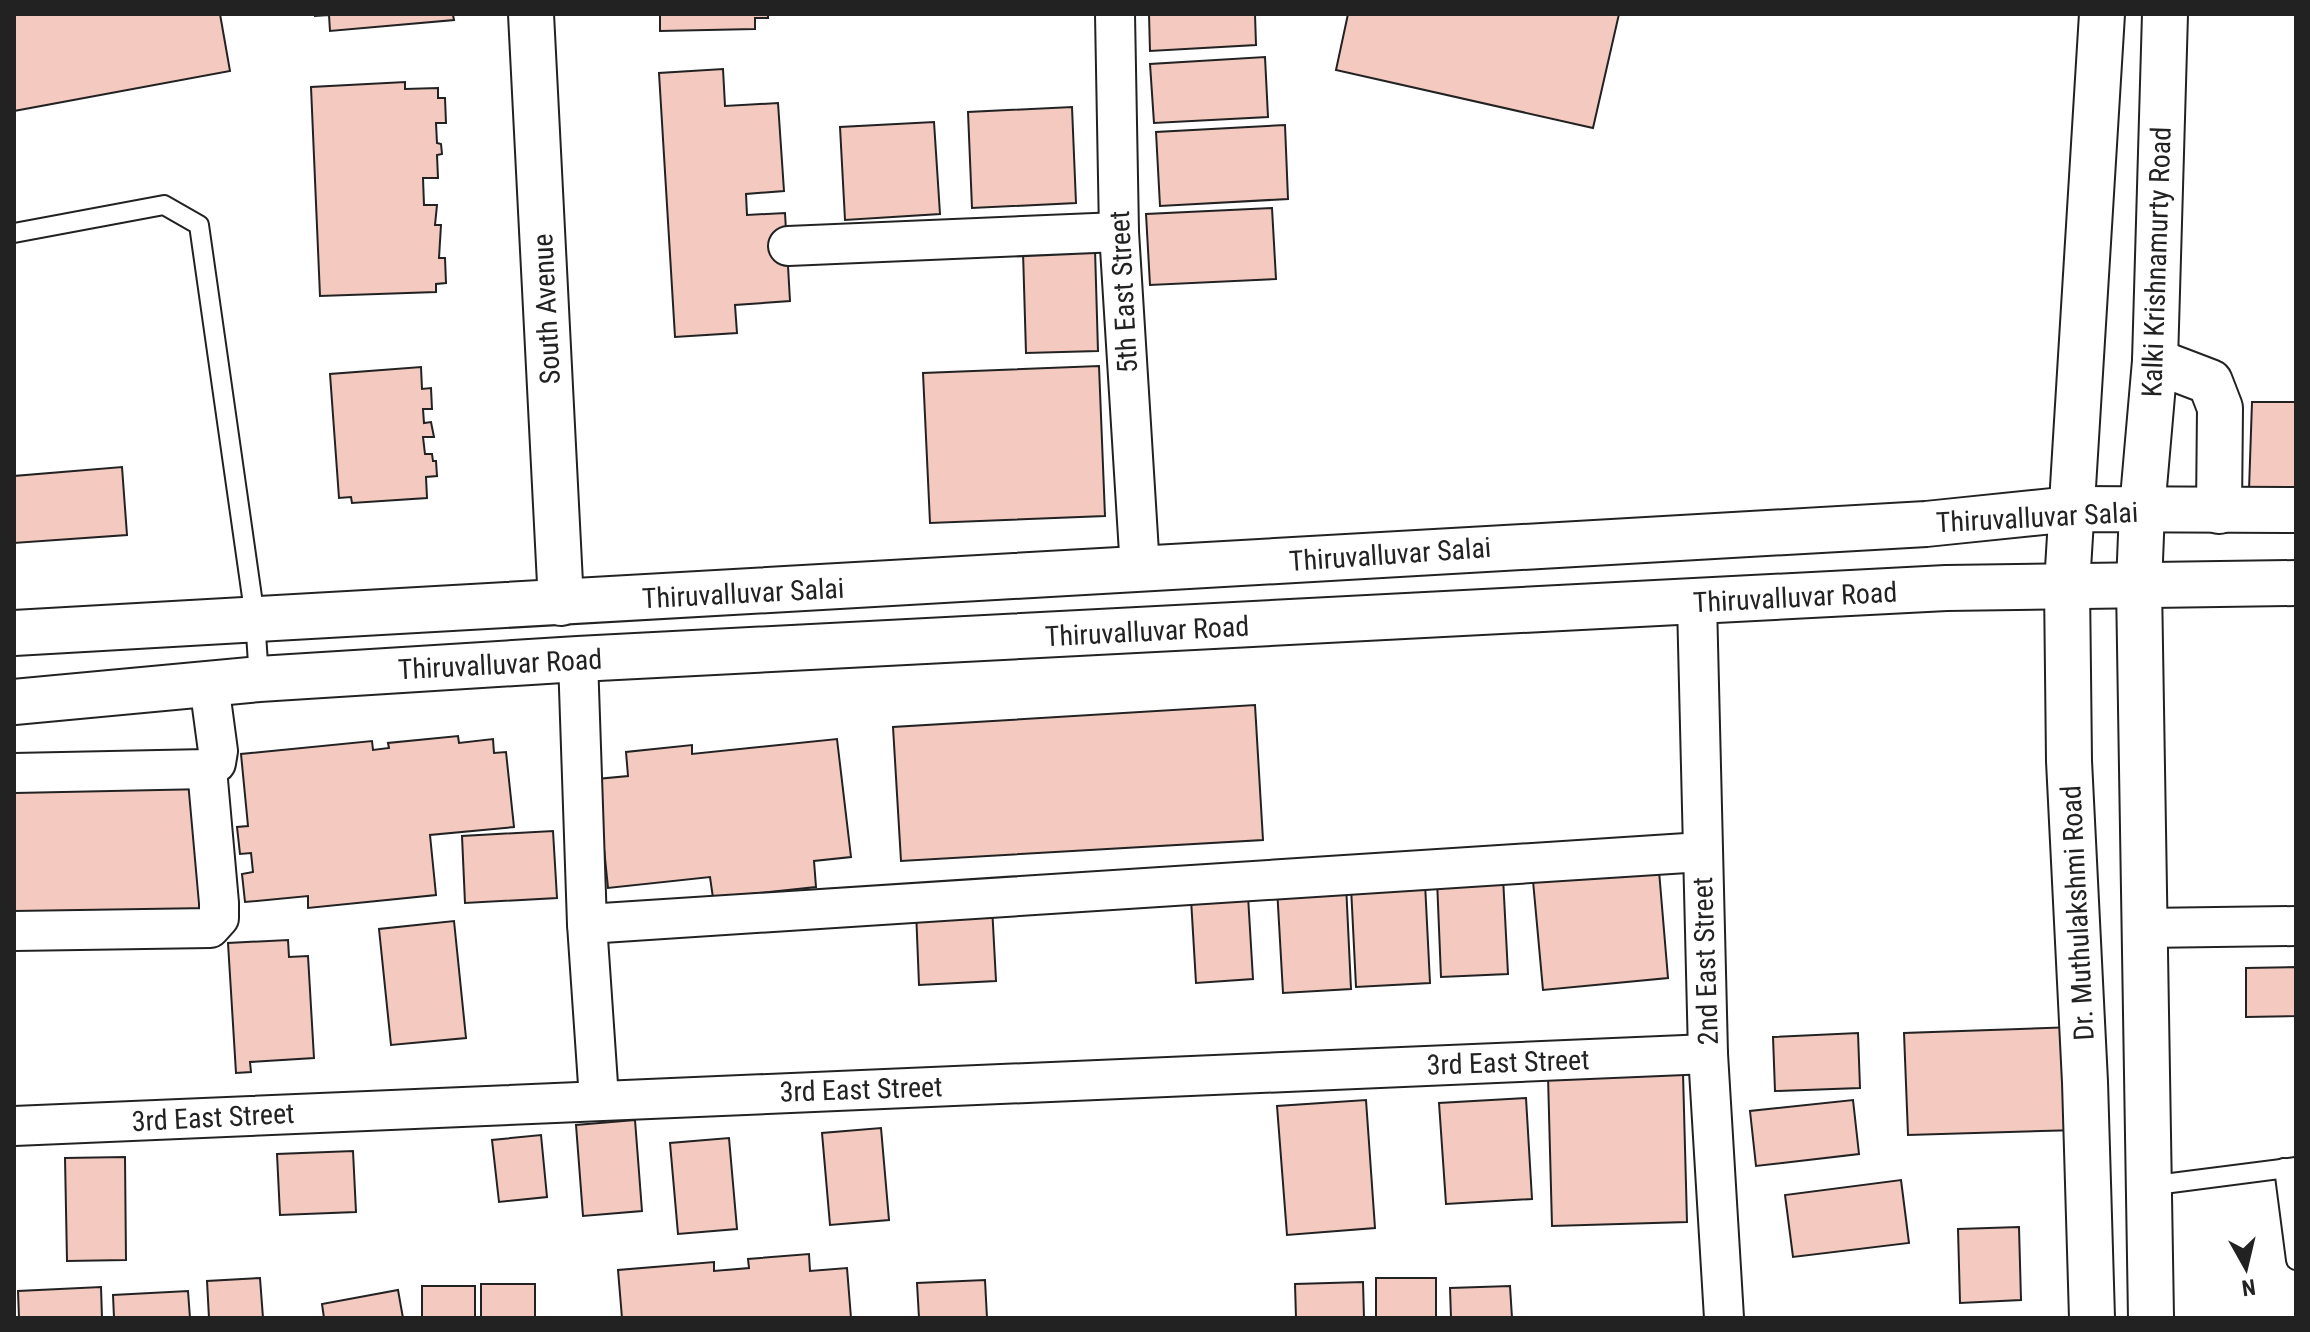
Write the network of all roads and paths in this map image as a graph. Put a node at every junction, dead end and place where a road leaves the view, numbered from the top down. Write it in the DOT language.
graph roads {
  1 [pos="531,14"];
  2 [pos="1115,14"];
  3 [pos="2102,14"];
  4 [pos="2165,14"];
  5 [pos="1119,232"];
  6 [pos="14,233"];
  7 [pos="788,246"];
  8 [pos="2155,361"];
  9 [pos="2072,509"];
  10 [pos="2142,510"];
  11 [pos="2296,510"];
  12 [pos="2219,511"];
  13 [pos="1140,569"];
  14 [pos="2289,583"];
  15 [pos="2067,585"];
  16 [pos="2139,585"];
  17 [pos="561,603"];
  18 [pos="1697,603"];
  19 [pos="255,618"];
  20 [pos="14,633"];
  21 [pos="578,659"];
  22 [pos="259,679"];
  23 [pos="209,684"];
  24 [pos="14,702"];
  25 [pos="207,769"];
  26 [pos="14,773"];
  27 [pos="1702,852"];
  28 [pos="587,924"];
  29 [pos="2296,926"];
  30 [pos="2144,928"];
  31 [pos="14,931"];
  32 [pos="1708,1054"];
  33 [pos="599,1099"];
  34 [pos="14,1126"];
  35 [pos="2290,1168"];
  36 [pos="2148,1186"];
  37 [pos="2296,1260"];
  38 [pos="1724,1318"];
  39 [pos="2092,1318"];
  40 [pos="2151,1318"];
  1 -- 17 [label="main road, South Avenue"];
  2 -- 5 [label="street, 5th East Street"];
  3 -- 9 [label="main road"];
  4 -- 8 [label="main road, Kalki Krishnamurty Road"];
  5 -- 7 [label="street"];
  5 -- 13 [label="street, 5th East Street"];
  6 -- 19 [label="lane"];
  8 -- 10 [label="main road, Kalki Krishnamurty Road"];
  8 -- 12 [label="main road"];
  9 -- 10 [label="main road, Thiruvalluvar Salai"];
  9 -- 13 [label="main road, Thiruvalluvar Salai"];
  9 -- 15 [label="main road, Dr. Muthulakshmi Road"];
  10 -- 12 [label="main road, Thiruvalluvar Salai"];
  10 -- 16 [label="main road"];
  11 -- 12 [label="main road, Thiruvalluvar Salai"];
  13 -- 17 [label="main road, Thiruvalluvar Salai"];
  14 -- 16 [label="main road, Thiruvalluvar Road"];
  15 -- 16 [label="main road, Thiruvalluvar Road"];
  15 -- 18 [label="main road, Thiruvalluvar Road"];
  15 -- 39 [label="main road, Dr. Muthulakshmi Road"];
  16 -- 30 [label="main road"];
  17 -- 19 [label="main road, Thiruvalluvar Road"];
  18 -- 21 [label="main road, Thiruvalluvar Road"];
  18 -- 27 [label="street, 2nd East Street"];
  19 -- 20 [label="main road, Thiruvalluvar Road"];
  19 -- 22 [label="lane"];
  21 -- 22 [label="main road, Thiruvalluvar Road"];
  21 -- 28 [label="street"];
  22 -- 23 [label="main road, Thiruvalluvar Road"];
  23 -- 24 [label="main road, Thiruvalluvar Road"];
  23 -- 25 [label="street"];
  25 -- 26 [label="street"];
  25 -- 31 [label="street"];
  27 -- 28 [label="street"];
  27 -- 32 [label="street, 2nd East Street"];
  28 -- 33 [label="street"];
  29 -- 30 [label="street"];
  30 -- 36 [label="main road"];
  32 -- 33 [label="street, 3rd East Street"];
  32 -- 38 [label="street, 2nd East Street"];
  33 -- 34 [label="street, 3rd East Street"];
  35 -- 36 [label="lane"];
  35 -- 37 [label="lane"];
  36 -- 40 [label="main road"];
}
